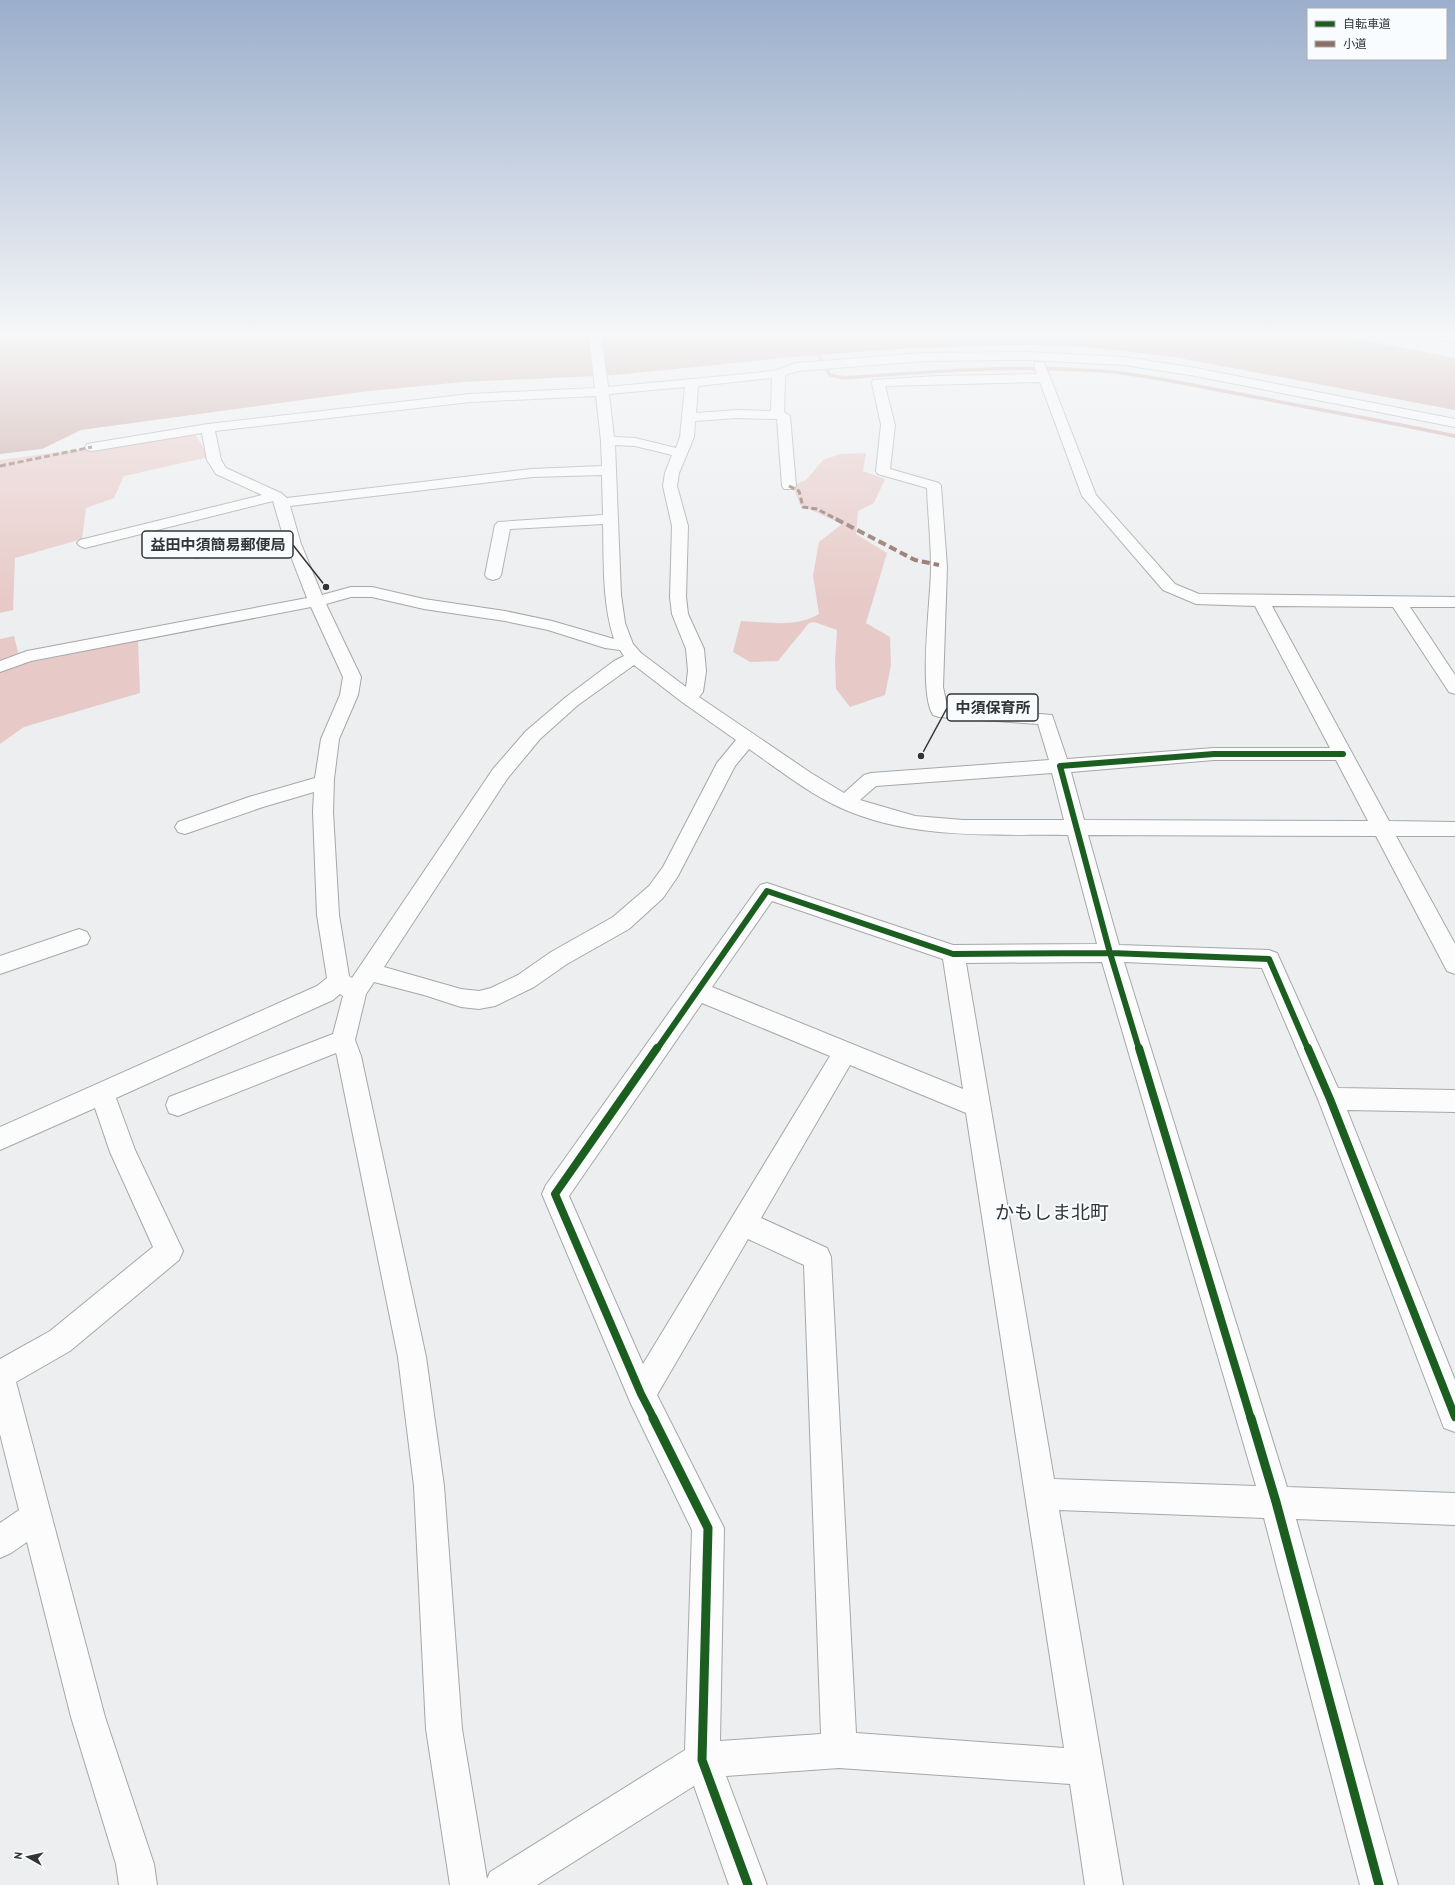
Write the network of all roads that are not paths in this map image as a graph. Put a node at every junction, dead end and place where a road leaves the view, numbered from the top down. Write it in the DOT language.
graph roads {
  1 [pos="261,422"];
  2 [pos="606,422"];
  3 [pos="689,422"];
  4 [pos="784,422"];
  5 [pos="887,422"];
  6 [pos="1061,422"];
  7 [pos="208,428"];
  8 [pos="608,442"];
  9 [pos="92,447"];
  10 [pos="680,453"];
  11 [pos="609,470"];
  12 [pos="790,486"];
  13 [pos="279,499"];
  14 [pos="610,519"];
  15 [pos="290,535"];
  16 [pos="85,543"];
  17 [pos="196,553"];
  18 [pos="493,575"];
  19 [pos="317,601"];
  20 [pos="1261,601"];
  21 [pos="1398,601"];
  22 [pos="1455,602"];
  23 [pos="630,652"];
  24 [pos="0,667"];
  25 [pos="1455,688"];
  26 [pos="688,698"];
  27 [pos="749,740"];
  28 [pos="1343,754"];
  29 [pos="1060,766"];
  30 [pos="324,782"];
  31 [pos="847,803"];
  32 [pos="185,827"];
  33 [pos="1077,828"];
  34 [pos="1382,829"];
  35 [pos="1455,829"];
  36 [pos="79,938"];
  37 [pos="1110,953"];
  38 [pos="953,954"];
  39 [pos="0,965"];
  40 [pos="1455,965"];
  41 [pos="354,982"];
  42 [pos="697,991"];
  43 [pos="343,1040"];
  44 [pos="845,1052"];
  45 [pos="102,1092"];
  46 [pos="1330,1099"];
  47 [pos="1455,1100"];
  48 [pos="178,1105"];
  49 [pos="977,1106"];
  50 [pos="0,1139"];
  51 [pos="743,1223"];
  52 [pos="0,1375"];
  53 [pos="641,1394"];
  54 [pos="1455,1417"];
  55 [pos="1041,1494"];
  56 [pos="1276,1502"];
  57 [pos="1455,1509"];
  58 [pos="37,1517"];
  59 [pos="0,1542"];
  60 [pos="839,1750"];
  61 [pos="702,1760"];
  62 [pos="1085,1767"];
  63 [pos="138,1885"];
  64 [pos="469,1885"];
  65 [pos="503,1885"];
  66 [pos="748,1885"];
  67 [pos="1104,1885"];
  68 [pos="1379,1885"];
  1 -- 7 [label="street"];
  2 -- 8 [label="street"];
  3 -- 10 [label="street"];
  4 -- 12 [label="street"];
  5 -- 29 [label="street"];
  6 -- 20 [label="street"];
  7 -- 9 [label="street"];
  7 -- 13 [label="street"];
  8 -- 10 [label="street"];
  8 -- 11 [label="street"];
  10 -- 26 [label="street"];
  11 -- 13 [label="street"];
  11 -- 14 [label="street"];
  13 -- 15 [label="street"];
  13 -- 16 [label="street"];
  14 -- 18 [label="street"];
  14 -- 23 [label="street"];
  15 -- 17 [label="street"];
  15 -- 19 [label="street"];
  19 -- 23 [label="street"];
  19 -- 24 [label="street"];
  19 -- 30 [label="street"];
  20 -- 21 [label="street"];
  20 -- 28 [label="street"];
  21 -- 22 [label="street"];
  21 -- 25 [label="street"];
  23 -- 26 [label="street"];
  23 -- 41 [label="street"];
  26 -- 27 [label="street"];
  27 -- 31 [label="street"];
  27 -- 41 [label="street"];
  28 -- 29 [label="street"];
  28 -- 34 [label="street"];
  29 -- 31 [label="street"];
  29 -- 33 [label="street"];
  30 -- 32 [label="street"];
  30 -- 41 [label="street"];
  31 -- 33 [label="street"];
  33 -- 34 [label="street"];
  33 -- 37 [label="street"];
  34 -- 35 [label="street"];
  34 -- 40 [label="street"];
  36 -- 39 [label="street"];
  37 -- 38 [label="street"];
  37 -- 46 [label="street"];
  37 -- 56 [label="street"];
  38 -- 42 [label="street"];
  38 -- 49 [label="street"];
  41 -- 43 [label="street"];
  41 -- 45 [label="street"];
  42 -- 44 [label="street"];
  42 -- 53 [label="street"];
  43 -- 48 [label="street"];
  43 -- 64 [label="street"];
  44 -- 49 [label="street"];
  44 -- 51 [label="street"];
  45 -- 50 [label="street"];
  45 -- 52 [label="street"];
  46 -- 47 [label="street"];
  46 -- 54 [label="street"];
  49 -- 55 [label="street"];
  51 -- 53 [label="street"];
  51 -- 60 [label="street"];
  52 -- 58 [label="street"];
  53 -- 61 [label="street"];
  55 -- 56 [label="street"];
  55 -- 62 [label="street"];
  56 -- 57 [label="street"];
  56 -- 68 [label="street"];
  58 -- 59 [label="street"];
  58 -- 63 [label="street"];
  60 -- 61 [label="street"];
  60 -- 62 [label="street"];
  61 -- 65 [label="street"];
  61 -- 66 [label="street"];
  62 -- 67 [label="street"];
}
